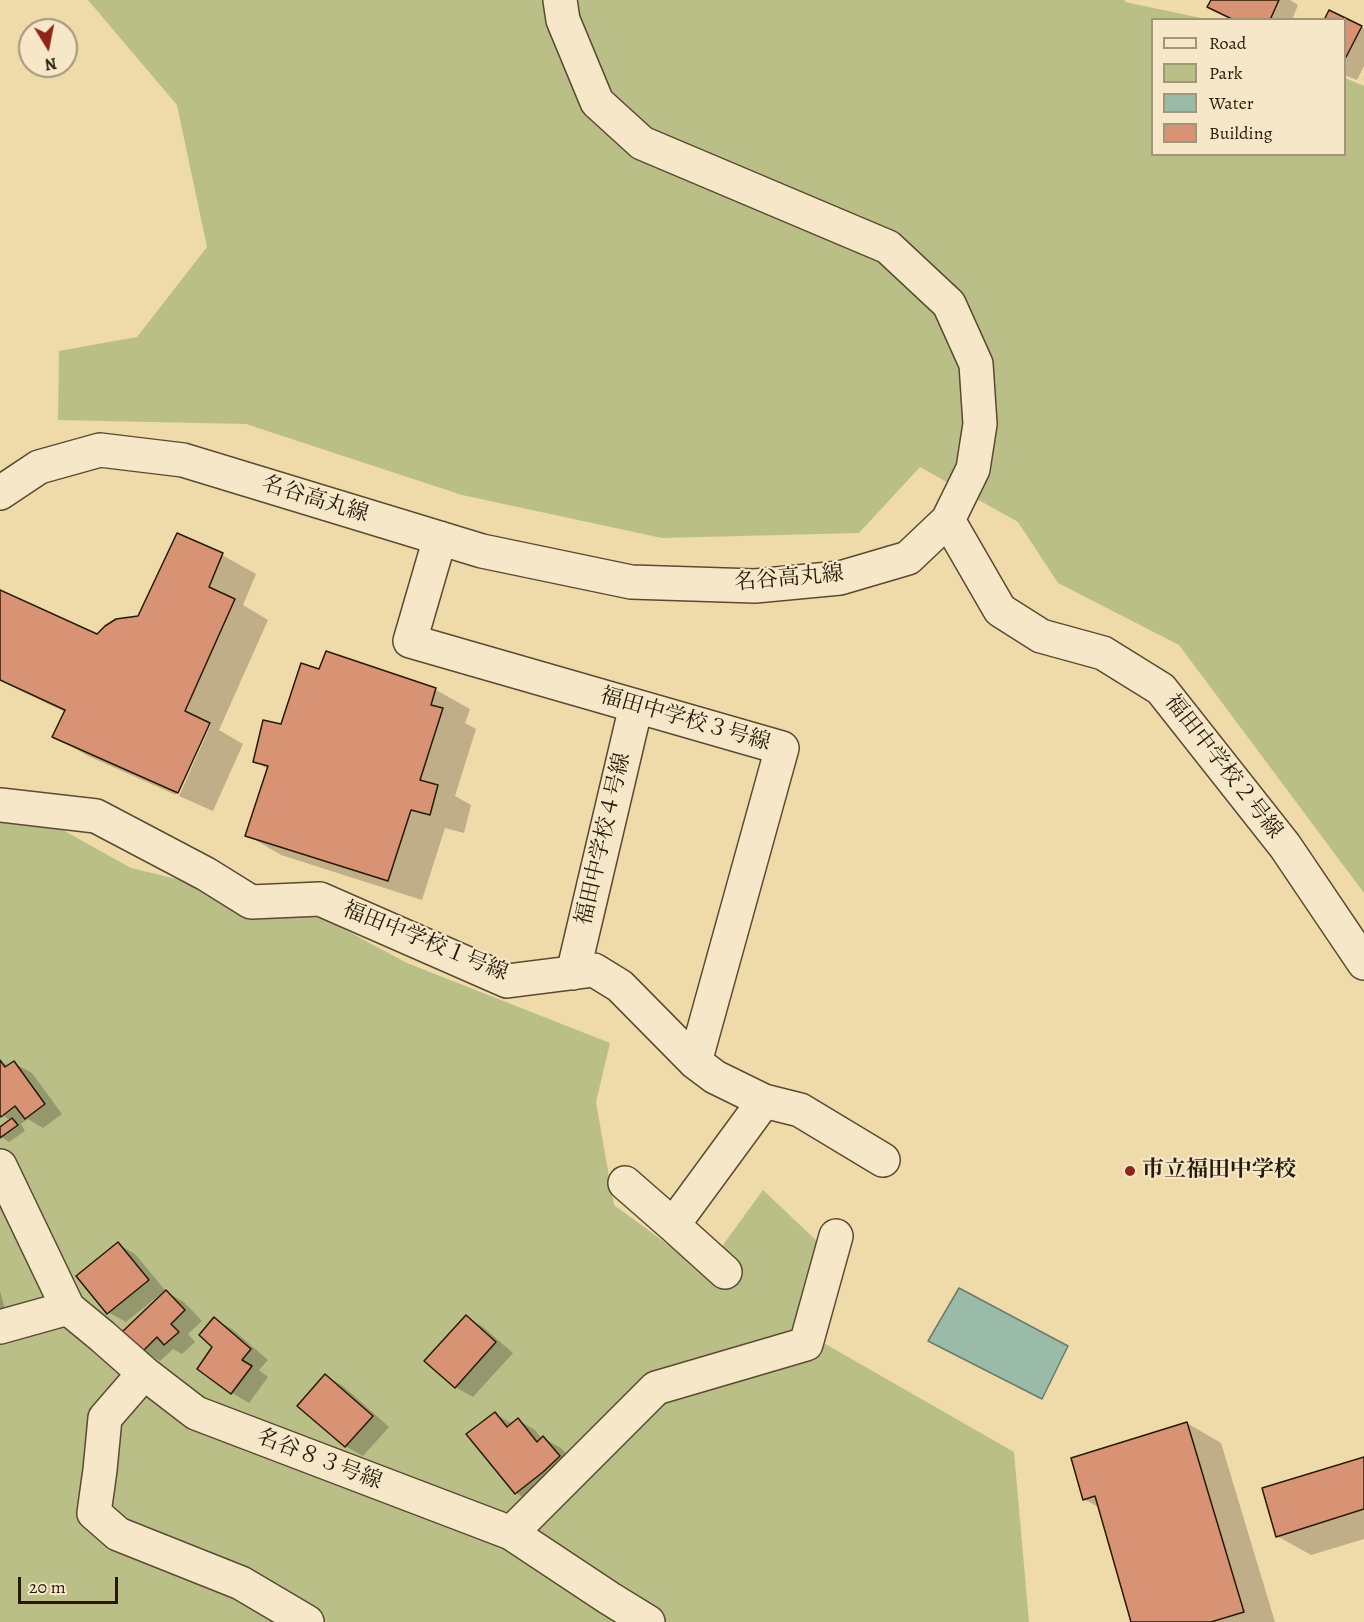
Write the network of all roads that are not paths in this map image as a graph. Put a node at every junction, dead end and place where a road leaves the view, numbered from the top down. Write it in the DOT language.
graph roads {
  1 [pos="560,0"];
  2 [pos="0,493"];
  3 [pos="948,520"];
  4 [pos="440,538"];
  5 [pos="636,706"];
  6 [pos="0,805"];
  7 [pos="1364,963"];
  8 [pos="573,972"];
  9 [pos="695,1062"];
  10 [pos="764,1101"];
  11 [pos="884,1160"];
  12 [pos="0,1166"];
  13 [pos="625,1184"];
  14 [pos="673,1225"];
  15 [pos="836,1236"];
  16 [pos="726,1272"];
  17 [pos="68,1308"];
  18 [pos="0,1327"];
  19 [pos="144,1374"];
  20 [pos="511,1533"];
  21 [pos="308,1622"];
  22 [pos="648,1622"];
  1 -- 3 [label="street, 名谷高丸線"];
  2 -- 4 [label="street, 名谷高丸線"];
  3 -- 4 [label="street, 名谷高丸線"];
  3 -- 7 [label="street, 福田中学校２号線"];
  4 -- 5 [label="street, 福田中学校３号線"];
  5 -- 8 [label="street, 福田中学校４号線"];
  5 -- 9 [label="street, 福田中学校３号線"];
  6 -- 8 [label="street, 福田中学校１号線"];
  8 -- 9 [label="street, 福田中学校１号線"];
  9 -- 10 [label="street, 福田中学校１号線"];
  10 -- 11 [label="street, 福田中学校１号線"];
  10 -- 14 [label="street"];
  12 -- 17 [label="street"];
  13 -- 14 [label="street"];
  14 -- 16 [label="street"];
  15 -- 20 [label="street"];
  17 -- 18 [label="street"];
  17 -- 19 [label="street, 名谷８３号線"];
  19 -- 20 [label="street, 名谷８３号線"];
  19 -- 21 [label="street"];
  20 -- 22 [label="street, 名谷８３号線"];
}
